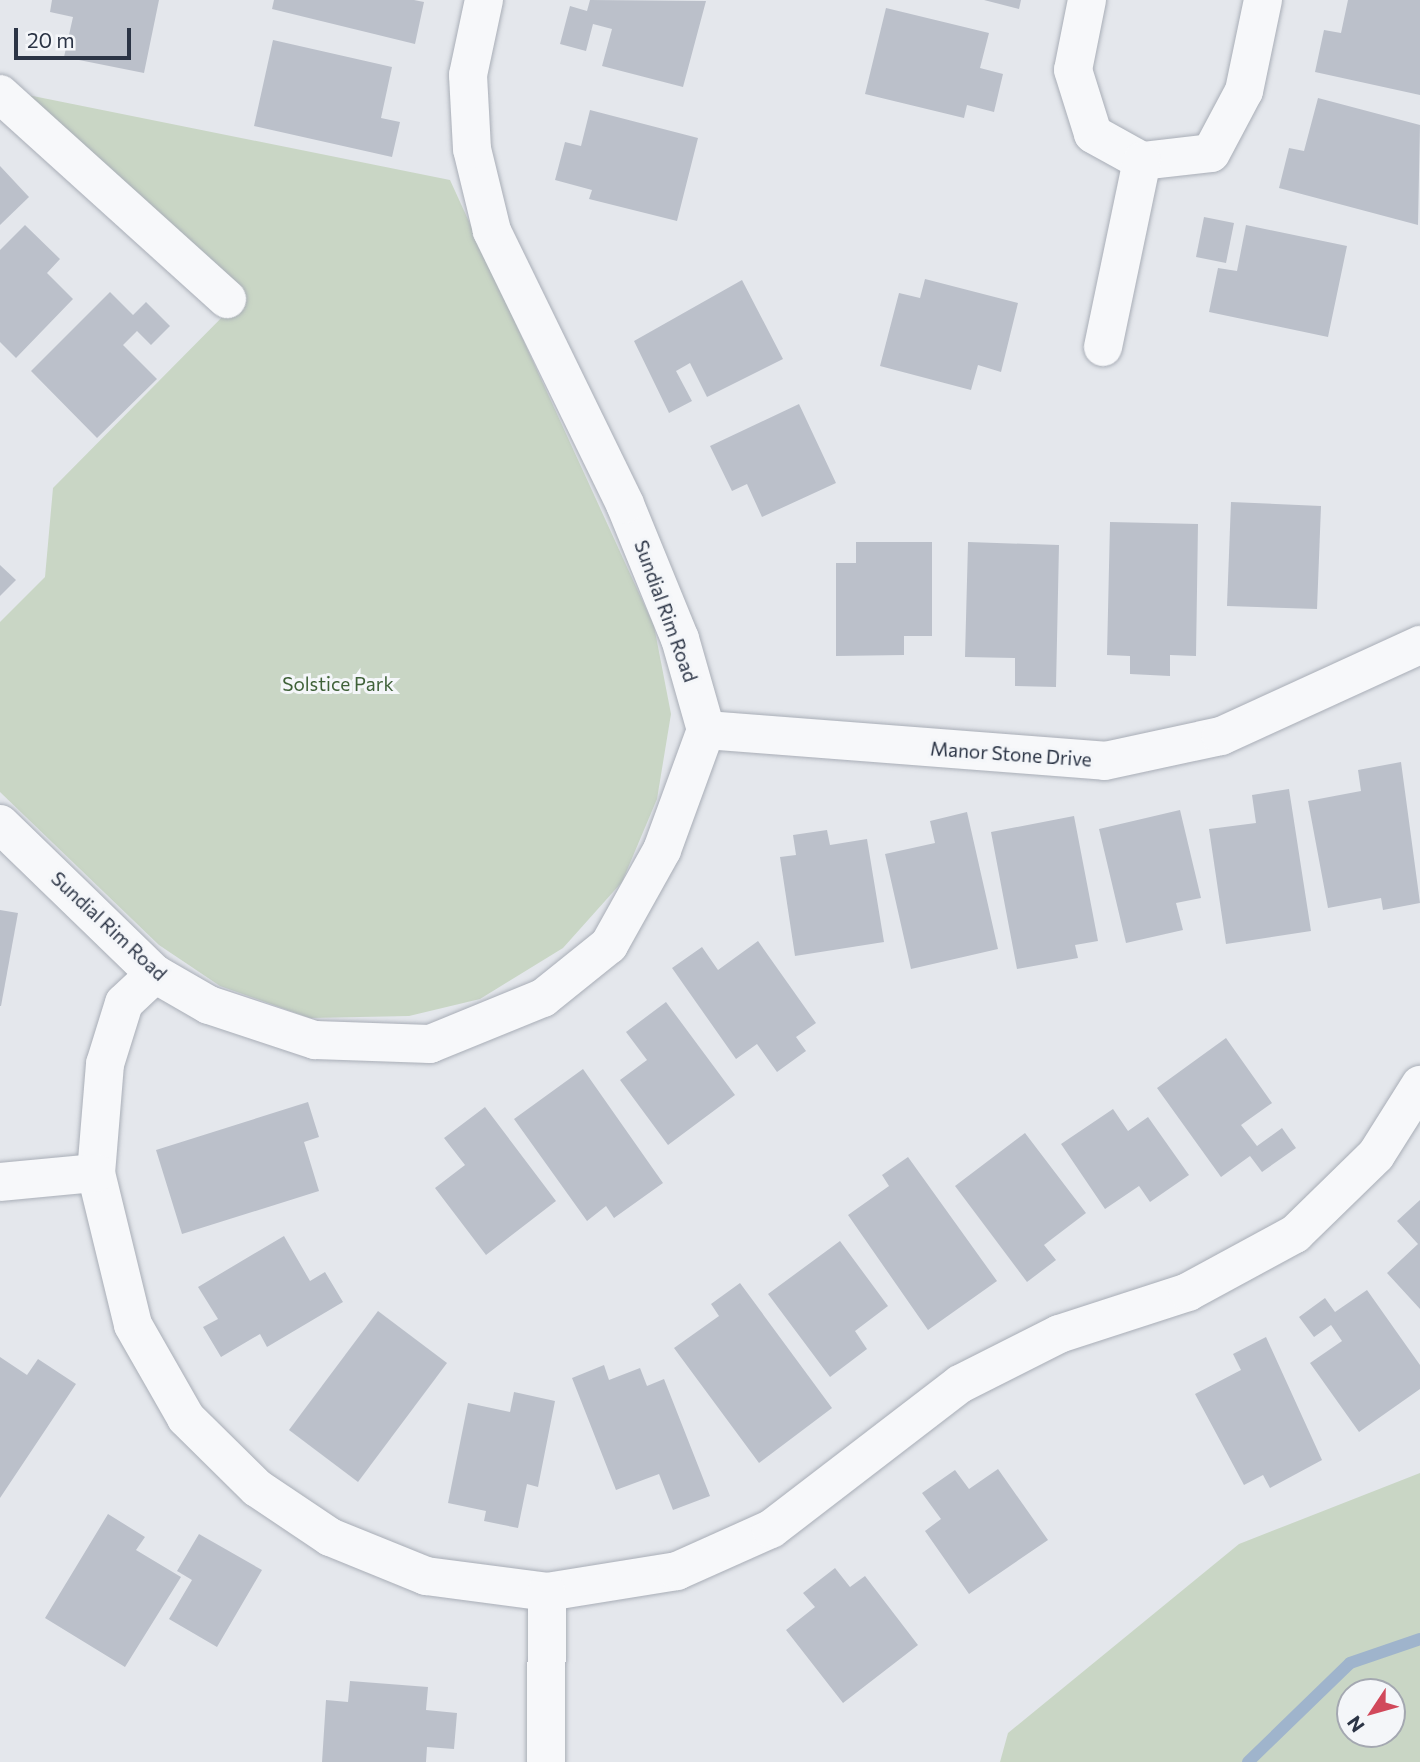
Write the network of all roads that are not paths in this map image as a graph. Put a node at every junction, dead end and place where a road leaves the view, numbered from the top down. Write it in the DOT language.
graph roads {
  1 [pos="484,0"];
  2 [pos="1087,0"];
  3 [pos="1263,0"];
  4 [pos="0,94"];
  5 [pos="1142,161"];
  6 [pos="227,299"];
  7 [pos="1103,347"];
  8 [pos="1420,645"];
  9 [pos="706,730"];
  10 [pos="0,824"];
  11 [pos="155,975"];
  12 [pos="1420,1085"];
  13 [pos="96,1173"];
  14 [pos="0,1182"];
  15 [pos="547,1592"];
  16 [pos="546,1762"];
  1 -- 9 [label="street, Sundial Rim Road"];
  2 -- 5 [label="street"];
  3 -- 5 [label="street"];
  4 -- 6 [label="street"];
  5 -- 7 [label="street"];
  8 -- 9 [label="street, Manor Stone Drive"];
  9 -- 11 [label="street, Sundial Rim Road"];
  10 -- 11 [label="street, Sundial Rim Road"];
  11 -- 13 [label="street"];
  12 -- 15 [label="street"];
  13 -- 14 [label="street"];
  13 -- 15 [label="street"];
  15 -- 16 [label="street"];
}
